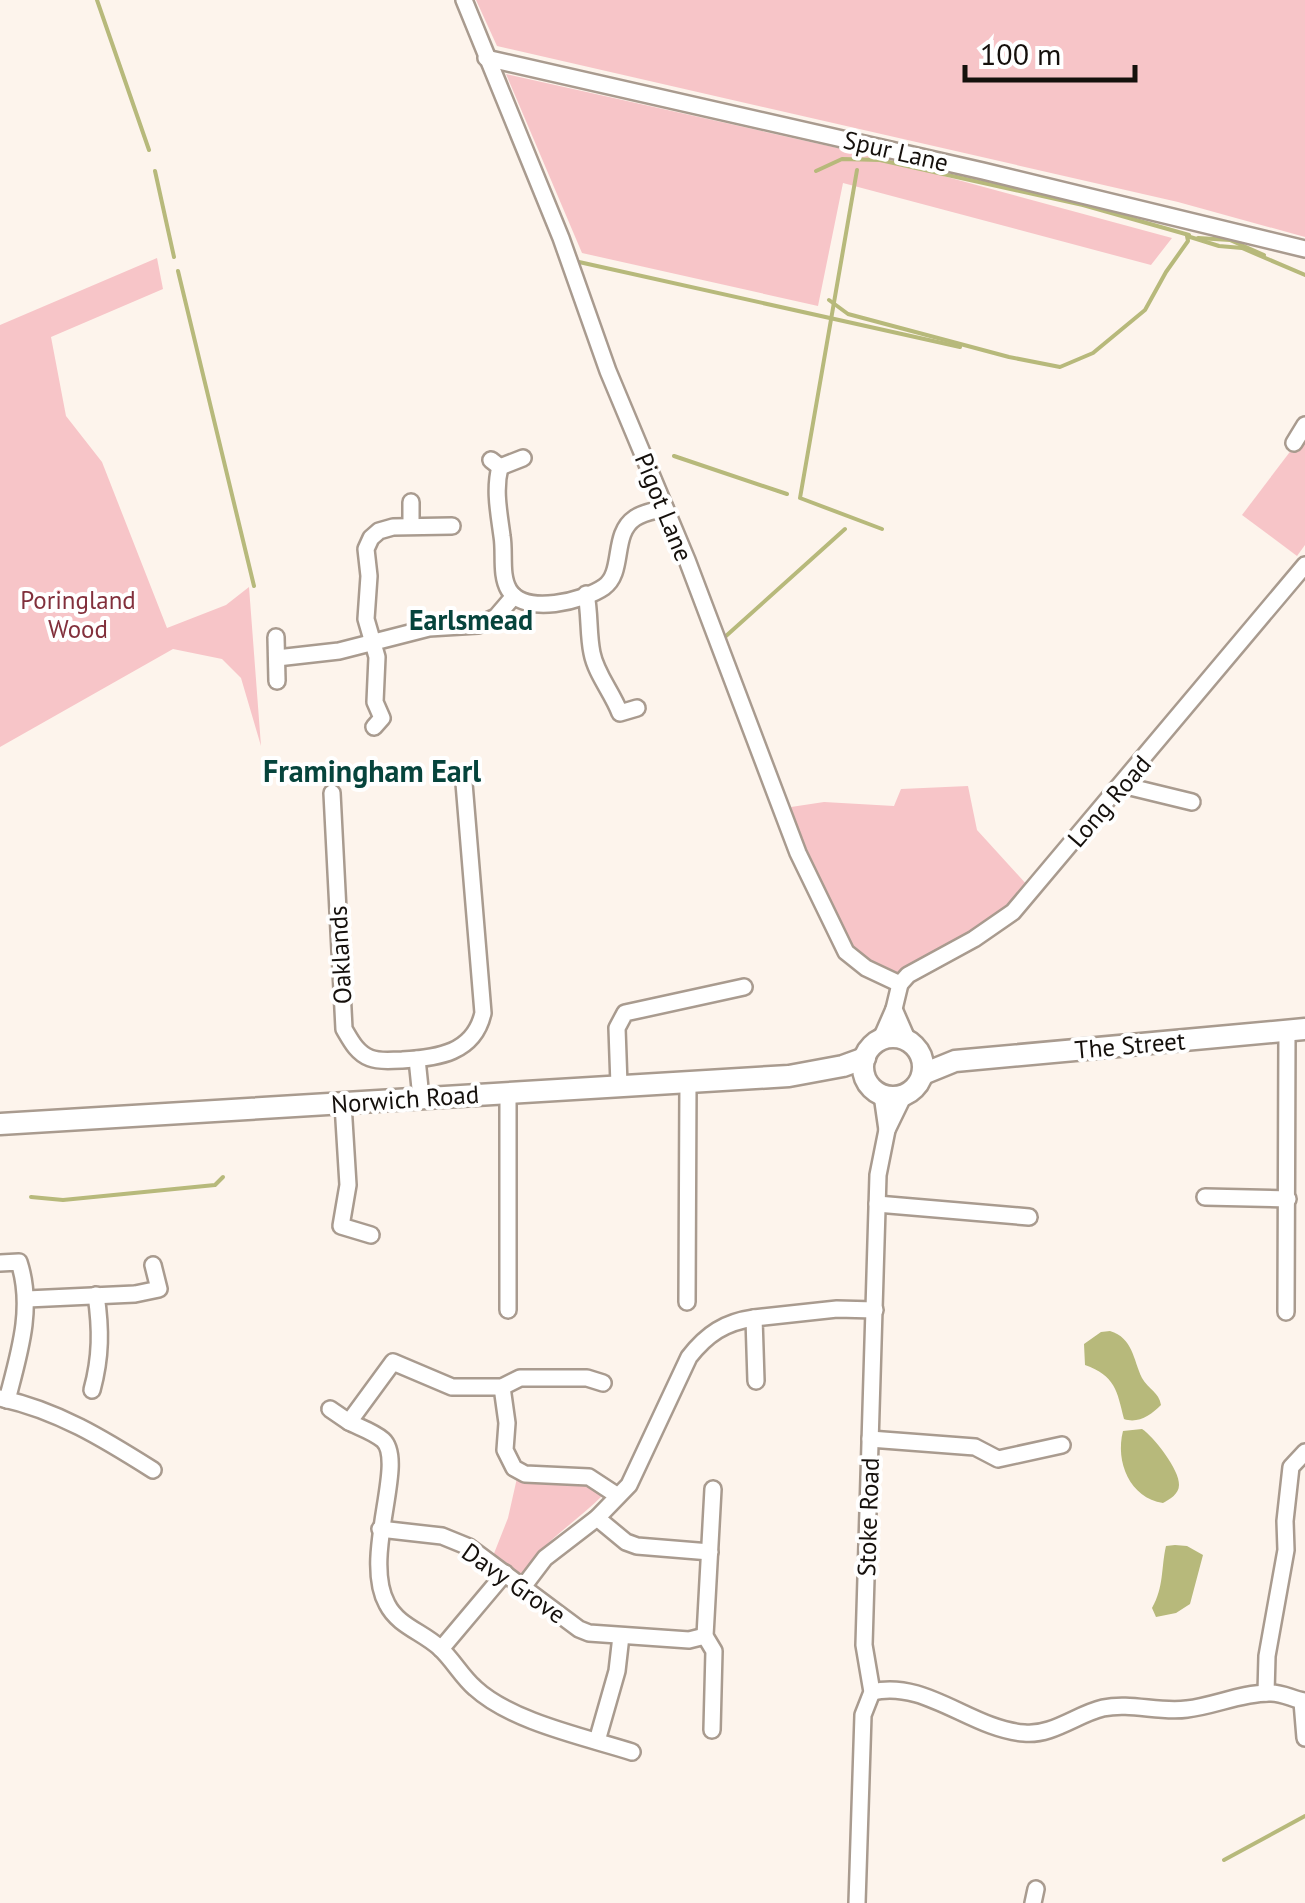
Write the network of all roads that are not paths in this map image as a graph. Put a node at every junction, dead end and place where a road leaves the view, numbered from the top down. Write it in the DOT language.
graph roads {
  1 [pos="464,0"];
  2 [pos="486,58"];
  3 [pos="1305,249"];
  4 [pos="1305,426"];
  5 [pos="1294,443"];
  6 [pos="523,458"];
  7 [pos="411,502"];
  8 [pos="665,508"];
  9 [pos="411,526"];
  10 [pos="452,526"];
  11 [pos="1305,565"];
  12 [pos="586,594"];
  13 [pos="514,596"];
  14 [pos="276,637"];
  15 [pos="372,644"];
  16 [pos="277,658"];
  17 [pos="278,680"];
  18 [pos="637,708"];
  19 [pos="382,720"];
  20 [pos="464,783"];
  21 [pos="1122,785"];
  22 [pos="332,793"];
  23 [pos="1192,802"];
  24 [pos="900,984"];
  25 [pos="744,987"];
  26 [pos="894,1009"];
  27 [pos="1296,1030"];
  28 [pos="880,1041"];
  29 [pos="917,1056"];
  30 [pos="865,1058"];
  31 [pos="418,1059"];
  32 [pos="810,1072"];
  33 [pos="688,1082"];
  34 [pos="620,1085"];
  35 [pos="876,1090"];
  36 [pos="508,1092"];
  37 [pos="904,1095"];
  38 [pos="421,1098"];
  39 [pos="343,1104"];
  40 [pos="0,1124"];
  41 [pos="887,1130"];
  42 [pos="1205,1197"];
  43 [pos="1288,1199"];
  44 [pos="877,1204"];
  45 [pos="1029,1217"];
  46 [pos="372,1236"];
  47 [pos="0,1264"];
  48 [pos="154,1266"];
  49 [pos="159,1289"];
  50 [pos="96,1295"];
  51 [pos="508,1298"];
  52 [pos="27,1299"];
  53 [pos="688,1302"];
  54 [pos="168,1306"];
  55 [pos="875,1310"];
  56 [pos="1286,1312"];
  57 [pos="754,1318"];
  58 [pos="756,1381"];
  59 [pos="604,1383"];
  60 [pos="502,1387"];
  61 [pos="92,1390"];
  62 [pos="3,1399"];
  63 [pos="330,1409"];
  64 [pos="349,1422"];
  65 [pos="870,1439"];
  66 [pos="1062,1445"];
  67 [pos="1305,1452"];
  68 [pos="153,1470"];
  69 [pos="714,1489"];
  70 [pos="618,1496"];
  71 [pos="597,1518"];
  72 [pos="380,1529"];
  73 [pos="710,1552"];
  74 [pos="505,1573"];
  75 [pos="522,1586"];
  76 [pos="620,1636"];
  77 [pos="705,1636"];
  78 [pos="440,1648"];
  79 [pos="872,1692"];
  80 [pos="1266,1692"];
  81 [pos="1304,1702"];
  82 [pos="712,1730"];
  83 [pos="1305,1738"];
  84 [pos="597,1741"];
  85 [pos="632,1752"];
  86 [pos="857,1903"];
  1 -- 2 [label="street, Pigot Lane"];
  2 -- 3 [label="street, Spur Lane"];
  2 -- 8 [label="street, Pigot Lane"];
  4 -- 5 [label="street"];
  6 -- 13 [label="street"];
  7 -- 9 [label="street"];
  8 -- 12 [label="street"];
  8 -- 24 [label="street, Pigot Lane"];
  9 -- 10 [label="street"];
  9 -- 15 [label="street"];
  11 -- 21 [label="street, Long Road"];
  12 -- 13 [label="street"];
  12 -- 18 [label="street"];
  13 -- 15 [label="street"];
  14 -- 16 [label="street"];
  15 -- 16 [label="street"];
  15 -- 19 [label="street"];
  16 -- 17 [label="street"];
  20 -- 31 [label="street, Oaklands"];
  21 -- 23 [label="street"];
  21 -- 24 [label="street, Long Road"];
  22 -- 31 [label="street, Oaklands"];
  24 -- 26 [label="street"];
  25 -- 34 [label="street"];
  26 -- 28 [label="street"];
  26 -- 29 [label="street"];
  27 -- 29 [label="main road, The Street"];
  27 -- 43 [label="street"];
  28 -- 29 [label="main road, The Street"];
  28 -- 30 [label="main road"];
  29 -- 37 [label="main road"];
  30 -- 32 [label="main road, Norwich Road"];
  30 -- 35 [label="main road"];
  31 -- 38 [label="street"];
  32 -- 33 [label="main road, Norwich Road"];
  32 -- 35 [label="main road, Norwich Road"];
  33 -- 34 [label="main road, Norwich Road"];
  33 -- 53 [label="street"];
  34 -- 36 [label="main road, Norwich Road"];
  35 -- 37 [label="main road"];
  35 -- 41 [label="street, Stoke Road"];
  36 -- 38 [label="main road, Norwich Road"];
  36 -- 51 [label="street"];
  37 -- 41 [label="street, Stoke Road"];
  38 -- 39 [label="main road, Norwich Road"];
  39 -- 40 [label="main road, Norwich Road"];
  39 -- 46 [label="street"];
  41 -- 44 [label="street, Stoke Road"];
  42 -- 43 [label="street"];
  43 -- 56 [label="street"];
  44 -- 45 [label="street"];
  44 -- 55 [label="street, Stoke Road"];
  47 -- 52 [label="street"];
  48 -- 49 [label="street"];
  49 -- 50 [label="street"];
  49 -- 54 [label="street"];
  50 -- 52 [label="street"];
  50 -- 61 [label="street"];
  52 -- 62 [label="street"];
  55 -- 57 [label="street"];
  55 -- 65 [label="street, Stoke Road"];
  57 -- 58 [label="street"];
  57 -- 70 [label="street"];
  59 -- 60 [label="street"];
  60 -- 64 [label="street"];
  60 -- 70 [label="street"];
  62 -- 68 [label="street"];
  63 -- 64 [label="street"];
  64 -- 72 [label="street"];
  65 -- 66 [label="street"];
  65 -- 79 [label="street, Stoke Road"];
  67 -- 80 [label="street"];
  69 -- 73 [label="street"];
  70 -- 71 [label="street"];
  71 -- 73 [label="street"];
  71 -- 75 [label="street"];
  72 -- 74 [label="street, Davy Grove"];
  72 -- 78 [label="street"];
  73 -- 77 [label="street"];
  74 -- 75 [label="street, Davy Grove"];
  74 -- 78 [label="street"];
  75 -- 76 [label="street, Davy Grove"];
  76 -- 77 [label="street, Davy Grove"];
  76 -- 84 [label="street"];
  77 -- 82 [label="street"];
  78 -- 84 [label="street"];
  79 -- 80 [label="street"];
  79 -- 86 [label="street, Stoke Road"];
  80 -- 81 [label="street"];
  81 -- 83 [label="street"];
  84 -- 85 [label="street"];
}
